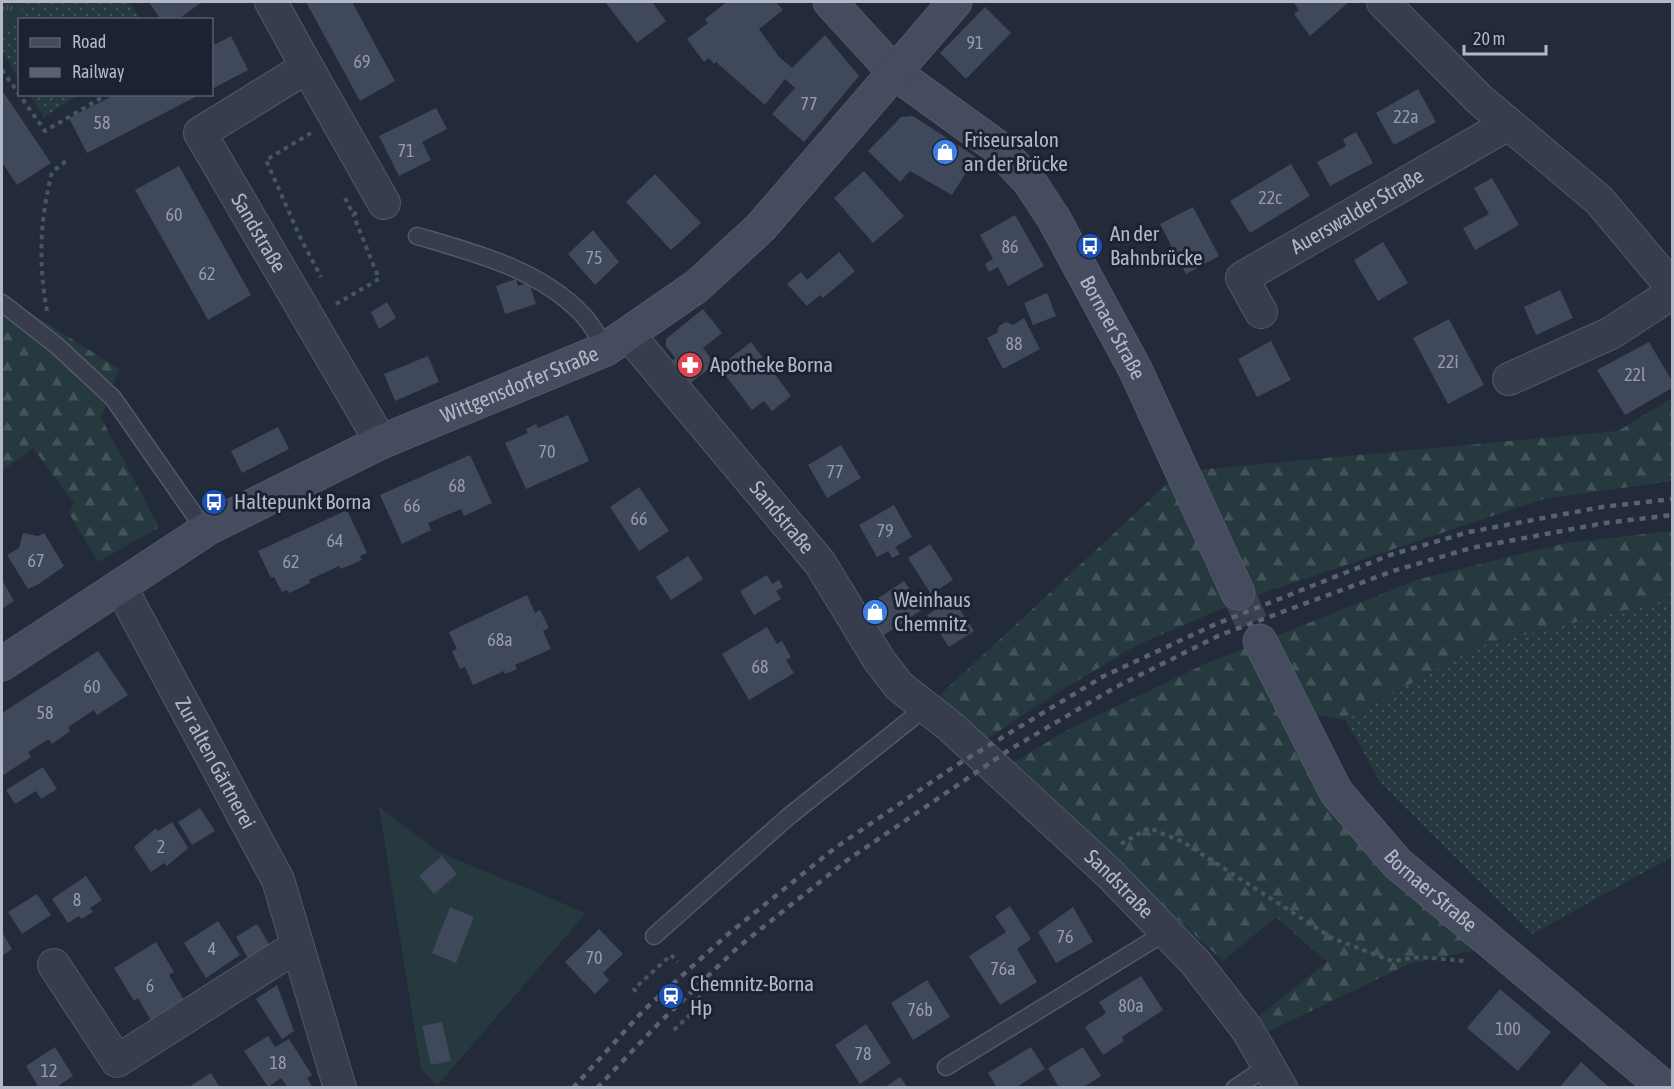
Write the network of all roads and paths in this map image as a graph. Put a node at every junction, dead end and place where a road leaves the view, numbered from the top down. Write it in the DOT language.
graph roads {
  1 [pos="271,2"];
  2 [pos="830,2"];
  3 [pos="955,2"];
  4 [pos="1383,2"];
  5 [pos="307,67"];
  6 [pos="2,70"];
  7 [pos="895,73"];
  8 [pos="18,93"];
  9 [pos="20,96"];
  10 [pos="105,96"];
  11 [pos="1508,124"];
  12 [pos="316,143"];
  13 [pos="66,161"];
  14 [pos="342,194"];
  15 [pos="384,202"];
  16 [pos="353,214"];
  17 [pos="417,236"];
  18 [pos="326,286"];
  19 [pos="1672,287"];
  20 [pos="1672,293"];
  21 [pos="332,296"];
  22 [pos="2,303"];
  23 [pos="1260,312"];
  24 [pos="618,342"];
  25 [pos="56,345"];
  26 [pos="1509,379"];
  27 [pos="381,442"];
  28 [pos="205,530"];
  29 [pos="120,586"];
  30 [pos="1238,593"];
  31 [pos="1260,641"];
  32 [pos="2,664"];
  33 [pos="926,707"];
  34 [pos="1095,860"];
  35 [pos="1166,932"];
  36 [pos="654,936"];
  37 [pos="297,946"];
  38 [pos="1501,949"];
  39 [pos="672,955"];
  40 [pos="54,964"];
  41 [pos="636,992"];
  42 [pos="698,996"];
  43 [pos="674,1030"];
  44 [pos="945,1067"];
  45 [pos="1276,1076"];
  46 [pos="340,1088"];
  47 [pos="1235,1088"];
  48 [pos="1665,1088"];
  1 -- 5 [label="street"];
  2 -- 7 [label="main road, Bornaer Straße"];
  3 -- 7 [label="main road, Wittgensdorfer Straße"];
  4 -- 11 [label="street"];
  5 -- 15 [label="street"];
  5 -- 27 [label="street, Sandstraße"];
  6 -- 8 [label="path"];
  7 -- 24 [label="main road, Wittgensdorfer Straße"];
  7 -- 30 [label="main road, Bornaer Straße"];
  9 -- 10 [label="path"];
  11 -- 19 [label="street"];
  11 -- 23 [label="street, Auerswalder Straße"];
  12 -- 18 [label="path"];
  13 -- 25 [label="path"];
  14 -- 16 [label="path"];
  15 -- 16 [label="path"];
  16 -- 21 [label="path"];
  17 -- 24 [label="lane"];
  20 -- 26 [label="street"];
  22 -- 25 [label="lane"];
  24 -- 27 [label="main road, Wittgensdorfer Straße"];
  24 -- 33 [label="street, Sandstraße"];
  25 -- 28 [label="lane"];
  27 -- 28 [label="main road, Wittgensdorfer Straße"];
  28 -- 29 [label="main road, Wittgensdorfer Straße"];
  29 -- 32 [label="main road, Wittgensdorfer Straße"];
  29 -- 37 [label="street, Zur alten Gärtnerei"];
  31 -- 38 [label="main road, Bornaer Straße"];
  33 -- 34 [label="street, Sandstraße"];
  33 -- 36 [label="lane"];
  34 -- 35 [label="street, Sandstraße"];
  34 -- 38 [label="path"];
  35 -- 44 [label="lane"];
  35 -- 45 [label="street, Sandstraße"];
  37 -- 40 [label="street"];
  37 -- 46 [label="street, Zur alten Gärtnerei"];
  38 -- 48 [label="main road, Bornaer Straße"];
  39 -- 41 [label="path"];
  42 -- 43 [label="path"];
  45 -- 47 [label="lane"];
}
